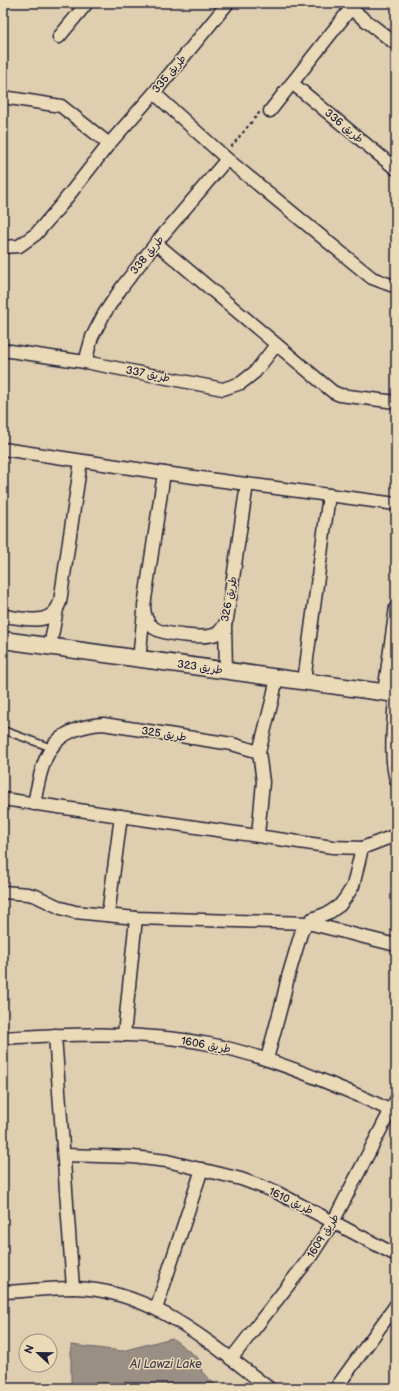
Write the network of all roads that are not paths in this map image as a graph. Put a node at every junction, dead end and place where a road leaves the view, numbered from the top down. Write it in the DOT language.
graph roads {
  1 [pos="87,3"];
  2 [pos="228,3"];
  3 [pos="353,6"];
  4 [pos="59,37"];
  5 [pos="396,44"];
  6 [pos="292,83"];
  7 [pos="154,93"];
  8 [pos="3,97"];
  9 [pos="270,111"];
  10 [pos="109,144"];
  11 [pos="226,157"];
  12 [pos="396,169"];
  13 [pos="156,243"];
  14 [pos="3,247"];
  15 [pos="396,287"];
  16 [pos="276,345"];
  17 [pos="3,350"];
  18 [pos="85,362"];
  19 [pos="396,402"];
  20 [pos="3,449"];
  21 [pos="81,461"];
  22 [pos="164,473"];
  23 [pos="248,484"];
  24 [pos="329,495"];
  25 [pos="396,504"];
  26 [pos="396,607"];
  27 [pos="57,608"];
  28 [pos="144,612"];
  29 [pos="3,616"];
  30 [pos="225,624"];
  31 [pos="3,640"];
  32 [pos="50,646"];
  33 [pos="139,659"];
  34 [pos="391,667"];
  35 [pos="226,670"];
  36 [pos="277,677"];
  37 [pos="304,681"];
  38 [pos="392,694"];
  39 [pos="3,730"];
  40 [pos="52,748"];
  41 [pos="259,752"];
  42 [pos="396,780"];
  43 [pos="3,799"];
  44 [pos="34,804"];
  45 [pos="121,816"];
  46 [pos="258,835"];
  47 [pos="396,835"];
  48 [pos="362,848"];
  49 [pos="3,892"];
  50 [pos="108,915"];
  51 [pos="136,918"];
  52 [pos="308,923"];
  53 [pos="396,945"];
  54 [pos="55,1035"];
  55 [pos="124,1035"];
  56 [pos="3,1038"];
  57 [pos="267,1059"];
  58 [pos="394,1108"];
  59 [pos="64,1155"];
  60 [pos="202,1169"];
  61 [pos="333,1222"];
  62 [pos="396,1255"];
  63 [pos="73,1288"];
  64 [pos="3,1292"];
  65 [pos="396,1305"];
  66 [pos="156,1309"];
  67 [pos="231,1359"];
  68 [pos="269,1388"];
  69 [pos="336,1388"];
  1 -- 4 [label="street"];
  2 -- 7 [label="street, طريق 335"];
  3 -- 5 [label="street"];
  3 -- 6 [label="street"];
  6 -- 9 [label="street"];
  6 -- 12 [label="street, طريق 336"];
  7 -- 10 [label="street, طريق 335"];
  7 -- 11 [label="street"];
  8 -- 10 [label="street"];
  10 -- 14 [label="street, طريق 335"];
  11 -- 13 [label="street, طريق 338"];
  11 -- 15 [label="street"];
  13 -- 16 [label="street"];
  13 -- 18 [label="street, طريق 338"];
  16 -- 18 [label="street, طريق 337"];
  16 -- 19 [label="street"];
  17 -- 18 [label="street, طريق 337"];
  20 -- 21 [label="street"];
  21 -- 22 [label="street"];
  21 -- 27 [label="street"];
  22 -- 23 [label="street"];
  22 -- 28 [label="street"];
  23 -- 24 [label="street"];
  23 -- 30 [label="street, طريق 326"];
  24 -- 25 [label="street"];
  24 -- 37 [label="street"];
  26 -- 34 [label="street"];
  27 -- 29 [label="street"];
  27 -- 32 [label="street"];
  28 -- 30 [label="street, طريق 326"];
  28 -- 33 [label="street"];
  30 -- 35 [label="street"];
  31 -- 32 [label="street, طريق 323"];
  32 -- 33 [label="street, طريق 323"];
  33 -- 35 [label="street, طريق 323"];
  34 -- 38 [label="street"];
  35 -- 36 [label="street, طريق 323"];
  36 -- 37 [label="street, طريق 323"];
  36 -- 41 [label="street"];
  37 -- 38 [label="street, طريق 323"];
  38 -- 42 [label="street"];
  39 -- 40 [label="lane"];
  40 -- 41 [label="street, طريق 325"];
  40 -- 44 [label="street, طريق 325"];
  41 -- 46 [label="street"];
  43 -- 44 [label="street"];
  44 -- 45 [label="street"];
  45 -- 46 [label="street"];
  45 -- 50 [label="street"];
  46 -- 48 [label="street"];
  47 -- 48 [label="street"];
  48 -- 52 [label="street"];
  49 -- 50 [label="street"];
  50 -- 51 [label="street"];
  51 -- 52 [label="street"];
  51 -- 55 [label="street"];
  52 -- 53 [label="street"];
  52 -- 57 [label="street"];
  54 -- 55 [label="street, طريق 1606"];
  54 -- 56 [label="street, طريق 1606"];
  54 -- 59 [label="street"];
  55 -- 57 [label="street, طريق 1606"];
  57 -- 58 [label="street, طريق 1606"];
  58 -- 61 [label="street, طريق 1609"];
  59 -- 60 [label="street, طريق 1610"];
  59 -- 63 [label="street"];
  60 -- 61 [label="street, طريق 1610"];
  60 -- 66 [label="street"];
  61 -- 62 [label="street, طريق 1610"];
  61 -- 67 [label="street, طريق 1609"];
  63 -- 64 [label="street"];
  63 -- 66 [label="street"];
  65 -- 69 [label="street"];
  66 -- 67 [label="street"];
  67 -- 68 [label="street"];
}
